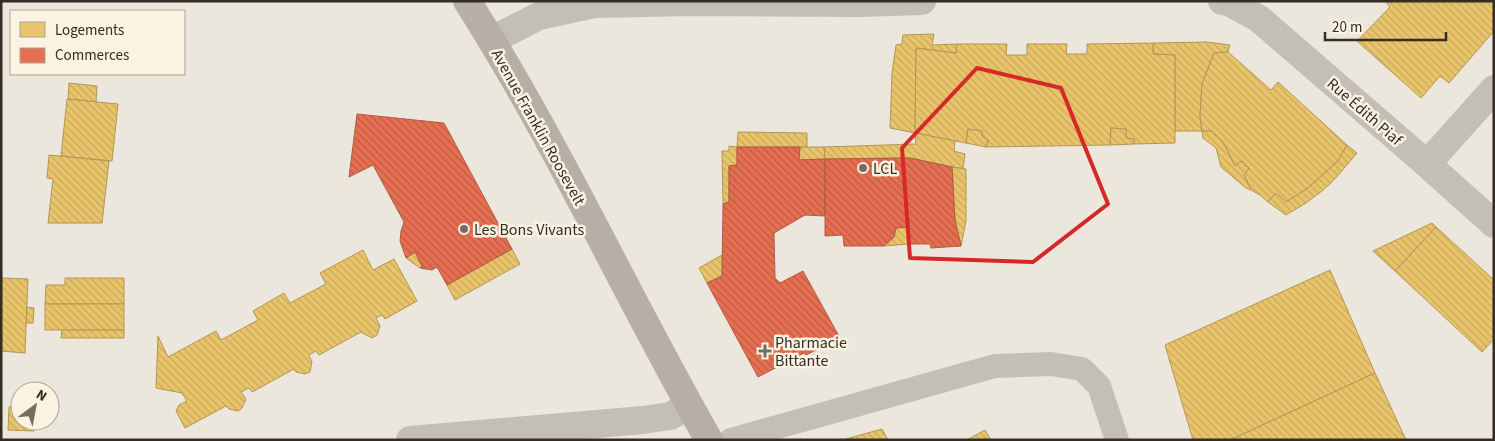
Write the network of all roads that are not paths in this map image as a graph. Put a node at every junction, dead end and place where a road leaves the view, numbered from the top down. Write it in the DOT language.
graph roads {
  1 [pos="467,1"];
  2 [pos="922,1"];
  3 [pos="1222,1"];
  4 [pos="492,40"];
  5 [pos="1492,95"];
  6 [pos="1427,164"];
  7 [pos="1494,224"];
  8 [pos="689,406"];
  9 [pos="410,440"];
  10 [pos="708,440"];
  11 [pos="731,440"];
  12 [pos="1117,440"];
  1 -- 4 [label="main road, Avenue Franklin Roosevelt"];
  2 -- 4 [label="street"];
  3 -- 6 [label="street, Rue Édith Piaf"];
  4 -- 8 [label="main road, Avenue Franklin Roosevelt"];
  5 -- 6 [label="street"];
  6 -- 7 [label="street, Rue Édith Piaf"];
  8 -- 9 [label="street"];
  8 -- 10 [label="main road, Avenue Franklin Roosevelt"];
  11 -- 12 [label="lane"];
}
